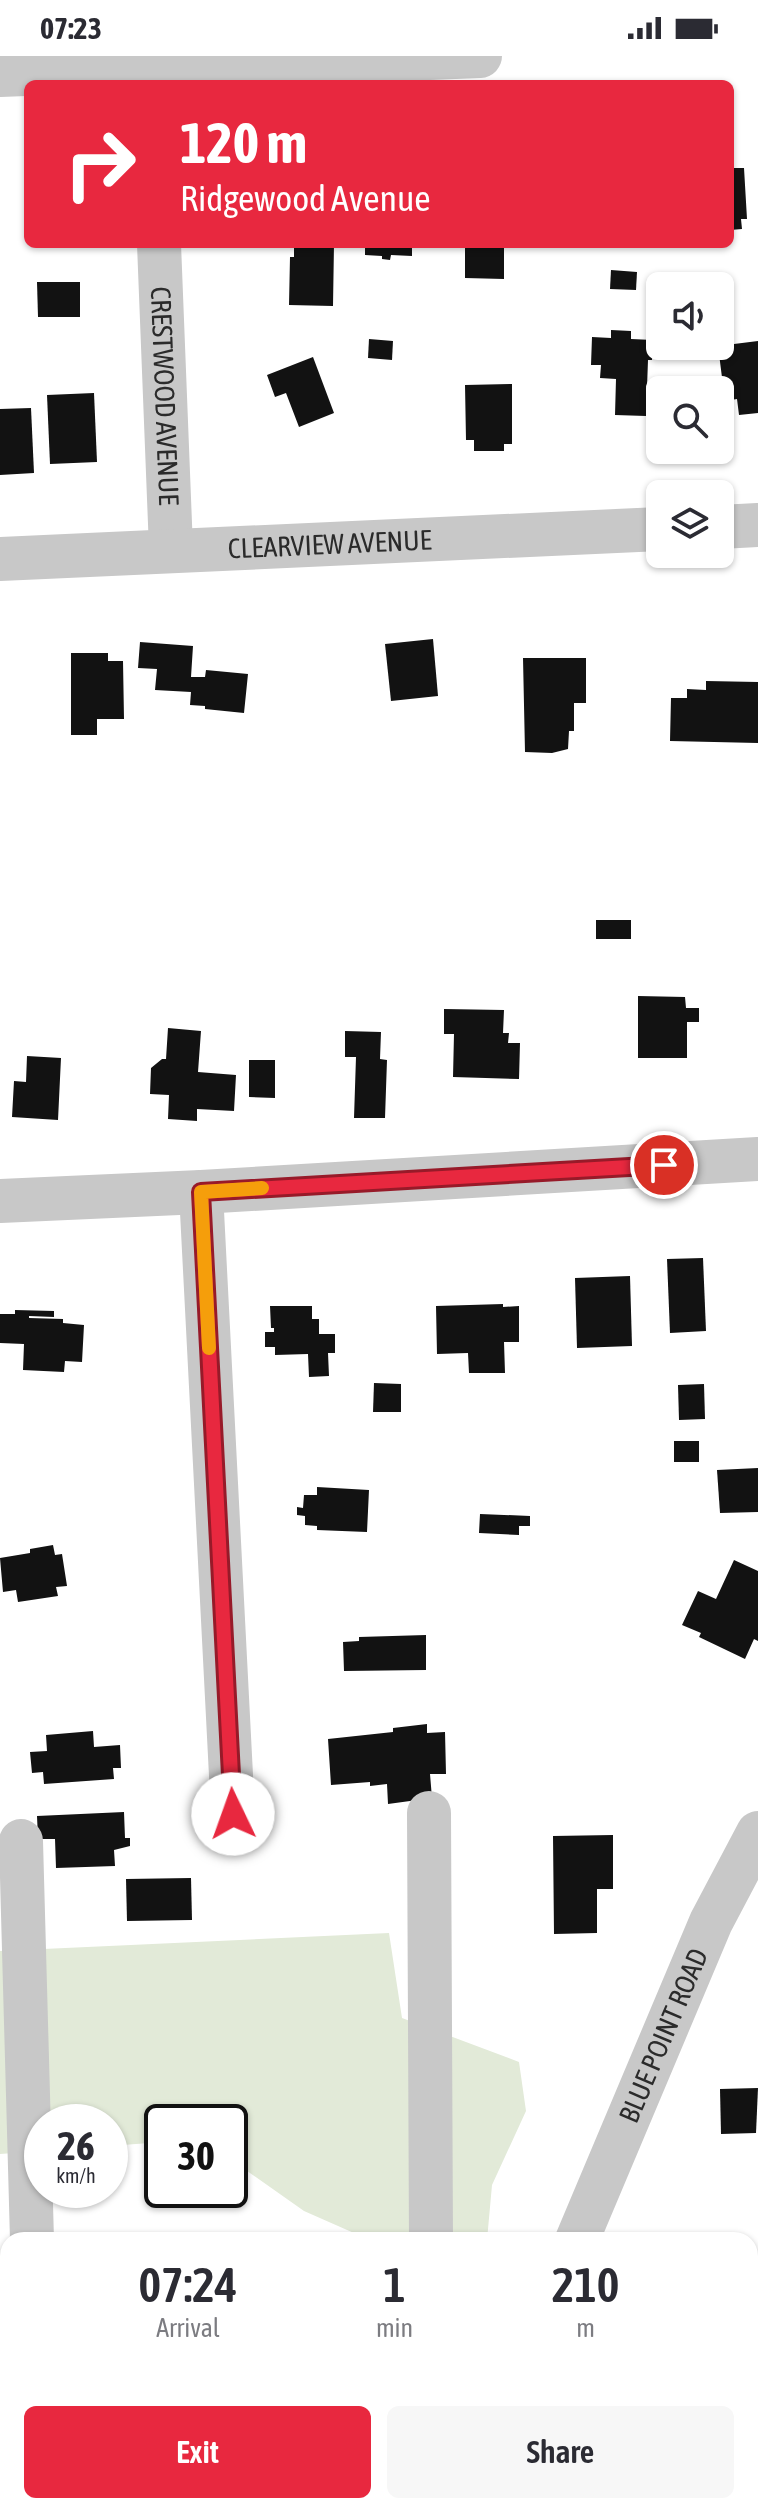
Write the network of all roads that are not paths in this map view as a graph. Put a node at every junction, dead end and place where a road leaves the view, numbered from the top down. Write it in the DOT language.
graph roads {
  1 [pos="480,56"];
  2 [pos="152,69"];
  3 [pos="0,75"];
  4 [pos="159,248"];
  5 [pos="758,525"];
  6 [pos="734,526"];
  7 [pos="646,530"];
  8 [pos="171,549"];
  9 [pos="0,559"];
  10 [pos="758,1159"];
  11 [pos="201,1192"];
  12 [pos="0,1201"];
  13 [pos="429,1813"];
  14 [pos="233,1814"];
  15 [pos="758,1833"];
  16 [pos="21,1841"];
  17 [pos="32,2232"];
  18 [pos="431,2232"];
  19 [pos="580,2232"];
  1 -- 2 [label="street"];
  2 -- 3 [label="street"];
  4 -- 8 [label="street, CRESTWOOD AVENUE"];
  5 -- 6 [label="street"];
  7 -- 8 [label="street, CLEARVIEW AVENUE"];
  8 -- 9 [label="street, CLEARVIEW AVENUE"];
  10 -- 11 [label="street"];
  11 -- 12 [label="street"];
  11 -- 14 [label="street"];
  13 -- 18 [label="street"];
  15 -- 19 [label="street, BLUE POINT ROAD"];
  16 -- 17 [label="street"];
}
